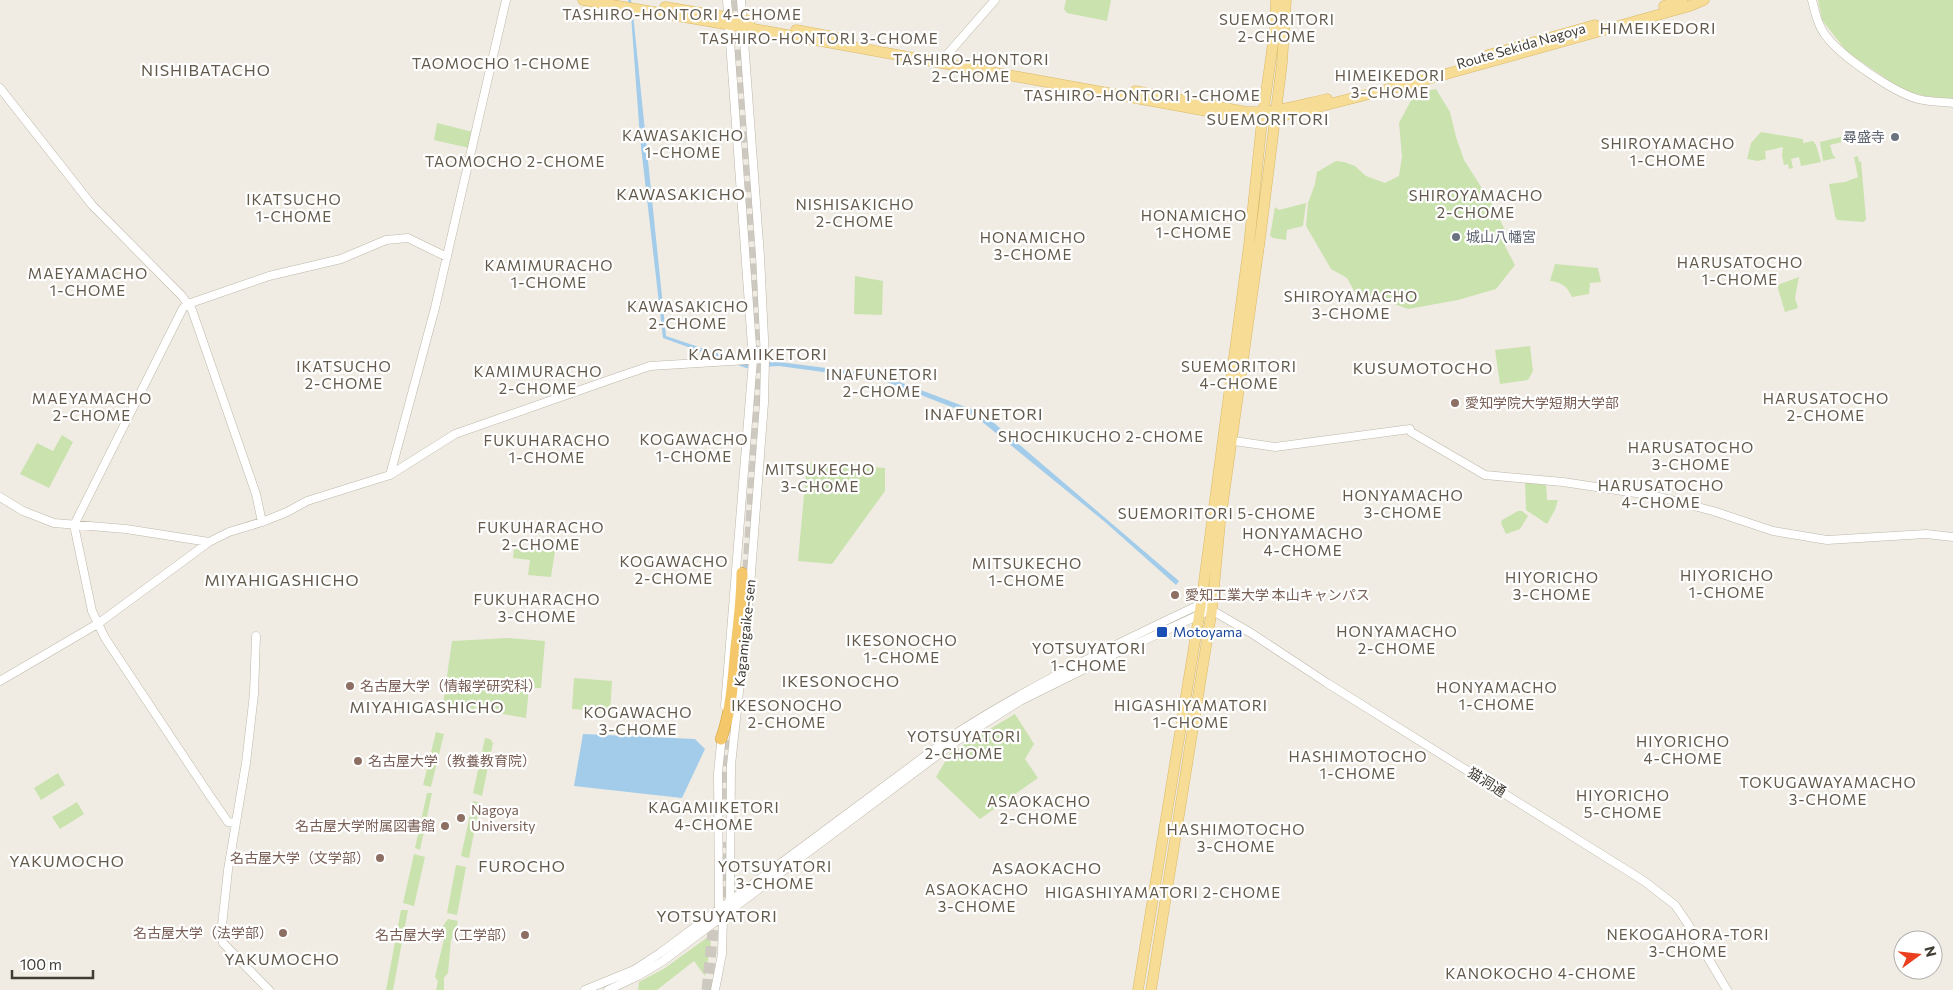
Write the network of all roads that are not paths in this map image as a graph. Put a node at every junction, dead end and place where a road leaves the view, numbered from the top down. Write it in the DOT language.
graph roads {
  1 [pos="506,0"];
  2 [pos="583,0"];
  3 [pos="622,0"];
  4 [pos="726,0"];
  5 [pos="741,0"];
  6 [pos="995,0"];
  7 [pos="1276,0"];
  8 [pos="1286,0"];
  9 [pos="1682,0"];
  10 [pos="1704,0"];
  11 [pos="1812,0"];
  12 [pos="728,21"];
  13 [pos="743,23"];
  14 [pos="944,61"];
  15 [pos="0,88"];
  16 [pos="1953,103"];
  17 [pos="1275,115"];
  18 [pos="1263,117"];
  19 [pos="448,257"];
  20 [pos="188,304"];
  21 [pos="765,359"];
  22 [pos="753,360"];
  23 [pos="1227,440"];
  24 [pos="390,475"];
  25 [pos="0,497"];
  26 [pos="262,522"];
  27 [pos="74,525"];
  28 [pos="1953,536"];
  29 [pos="209,542"];
  30 [pos="742,573"];
  31 [pos="1212,609"];
  32 [pos="1200,610"];
  33 [pos="97,624"];
  34 [pos="256,636"];
  35 [pos="0,681"];
  36 [pos="721,739"];
  37 [pos="234,823"];
  38 [pos="730,902"];
  39 [pos="721,912"];
  40 [pos="269,990"];
  41 [pos="585,990"];
  42 [pos="608,990"];
  43 [pos="715,990"];
  44 [pos="1138,990"];
  45 [pos="1151,990"];
  46 [pos="1726,990"];
  1 -- 19 [label="street"];
  2 -- 12 [label="main road, Route Sekida Nagoya"];
  3 -- 12 [label="main road, Route Sekida Nagoya"];
  4 -- 12 [label="street, Kagamigaike-sen"];
  5 -- 13 [label="street, Kagamigaike-sen"];
  6 -- 14 [label="street"];
  7 -- 18 [label="main road"];
  8 -- 17 [label="main road"];
  9 -- 17 [label="main road, Route Sekida Nagoya"];
  10 -- 17 [label="main road, Route Sekida Nagoya"];
  11 -- 16 [label="street"];
  12 -- 13 [label="main road, Route Sekida Nagoya"];
  12 -- 22 [label="street, Kagamigaike-sen"];
  13 -- 14 [label="main road, Route Sekida Nagoya"];
  13 -- 21 [label="street, Kagamigaike-sen"];
  14 -- 18 [label="main road, Route Sekida Nagoya"];
  15 -- 20 [label="street"];
  17 -- 18 [label="main road, Route Sekida Nagoya"];
  17 -- 23 [label="main road"];
  18 -- 23 [label="main road"];
  19 -- 20 [label="street"];
  19 -- 24 [label="street"];
  20 -- 26 [label="street"];
  20 -- 27 [label="street"];
  21 -- 22 [label="street"];
  21 -- 38 [label="street, Kagamigaike-sen"];
  22 -- 24 [label="street"];
  22 -- 36 [label="street, Kagamigaike-sen"];
  23 -- 28 [label="street"];
  23 -- 31 [label="main road"];
  23 -- 32 [label="main road"];
  24 -- 26 [label="street"];
  25 -- 27 [label="street"];
  26 -- 29 [label="street"];
  27 -- 29 [label="street"];
  27 -- 33 [label="street"];
  29 -- 33 [label="street"];
  30 -- 36 [label="highway"];
  31 -- 32 [label="street, 猫洞通"];
  31 -- 45 [label="main road"];
  31 -- 46 [label="street, 猫洞通"];
  32 -- 38 [label="street"];
  32 -- 39 [label="street"];
  32 -- 44 [label="main road"];
  33 -- 35 [label="street"];
  33 -- 37 [label="street"];
  34 -- 37 [label="street"];
  36 -- 39 [label="street, Kagamigaike-sen"];
  37 -- 40 [label="street"];
  38 -- 39 [label="street, Kagamigaike-sen"];
  39 -- 41 [label="street"];
  39 -- 42 [label="street"];
  39 -- 43 [label="street"];
}
